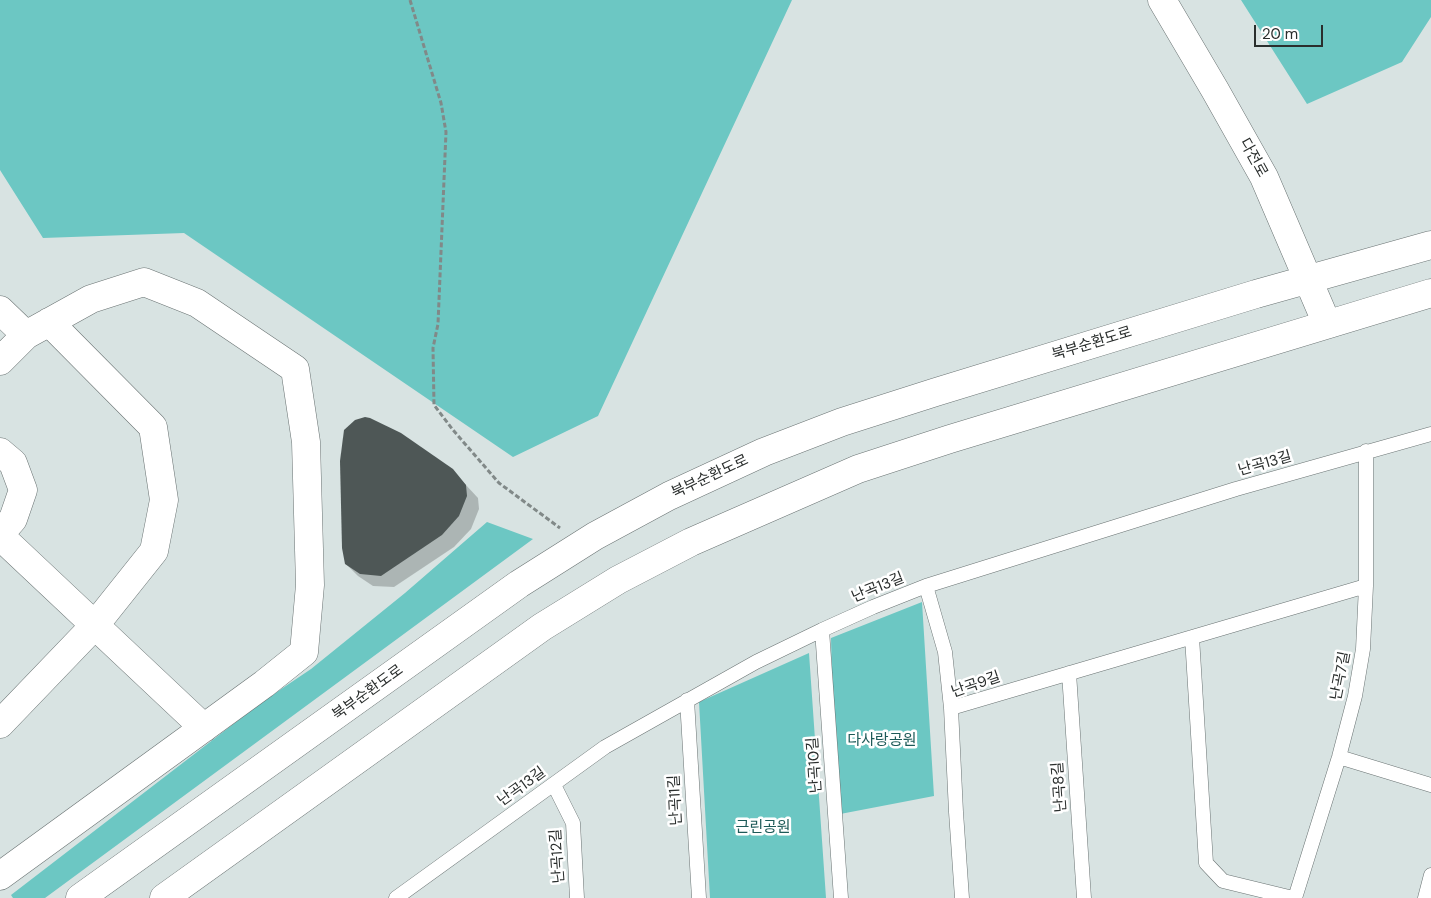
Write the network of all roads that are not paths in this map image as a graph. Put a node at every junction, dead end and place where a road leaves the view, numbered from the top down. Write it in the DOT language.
graph roads {
  1 [pos="1162,0"];
  2 [pos="1431,245"];
  3 [pos="1308,279"];
  4 [pos="1431,293"];
  5 [pos="0,310"];
  6 [pos="49,322"];
  7 [pos="1327,324"];
  8 [pos="26,335"];
  9 [pos="0,361"];
  10 [pos="1431,434"];
  11 [pos="1366,451"];
  12 [pos="0,452"];
  13 [pos="0,535"];
  14 [pos="926,586"];
  15 [pos="1366,586"];
  16 [pos="95,625"];
  17 [pos="822,630"];
  18 [pos="1192,637"];
  19 [pos="1069,673"];
  20 [pos="687,700"];
  21 [pos="952,708"];
  22 [pos="0,724"];
  23 [pos="204,728"];
  24 [pos="1339,757"];
  25 [pos="554,785"];
  26 [pos="1431,785"];
  27 [pos="0,876"];
  28 [pos="1431,876"];
  29 [pos="80,898"];
  30 [pos="164,898"];
  31 [pos="396,898"];
  32 [pos="577,898"];
  33 [pos="699,898"];
  34 [pos="840,898"];
  35 [pos="962,898"];
  36 [pos="1084,898"];
  37 [pos="1294,898"];
  38 [pos="1424,898"];
  1 -- 3 [label="main road, 다전로"];
  2 -- 3 [label="main road, 북부순환도로"];
  3 -- 7 [label="main road, 다전로"];
  3 -- 29 [label="main road, 북부순환도로"];
  4 -- 7 [label="main road"];
  5 -- 8 [label="main road"];
  6 -- 8 [label="main road"];
  6 -- 16 [label="main road"];
  6 -- 23 [label="main road"];
  7 -- 30 [label="main road"];
  8 -- 9 [label="main road"];
  10 -- 11 [label="lane, 난곡13길"];
  11 -- 14 [label="lane, 난곡13길"];
  11 -- 15 [label="lane, 난곡7길"];
  12 -- 13 [label="main road"];
  13 -- 16 [label="main road"];
  14 -- 17 [label="lane, 난곡13길"];
  14 -- 21 [label="lane"];
  15 -- 18 [label="lane, 난곡9길"];
  15 -- 24 [label="lane, 난곡7길"];
  16 -- 22 [label="main road"];
  16 -- 23 [label="main road"];
  17 -- 20 [label="lane, 난곡13길"];
  17 -- 34 [label="lane, 난곡10길"];
  18 -- 19 [label="lane, 난곡9길"];
  18 -- 37 [label="lane"];
  19 -- 21 [label="lane, 난곡9길"];
  19 -- 36 [label="lane, 난곡8길"];
  20 -- 25 [label="lane, 난곡13길"];
  20 -- 33 [label="lane, 난곡11길"];
  21 -- 35 [label="lane, 난곡9길"];
  23 -- 27 [label="main road"];
  24 -- 26 [label="lane"];
  24 -- 37 [label="lane, 난곡7길"];
  25 -- 31 [label="lane, 난곡13길"];
  25 -- 32 [label="lane, 난곡12길"];
  28 -- 38 [label="lane"];
}
